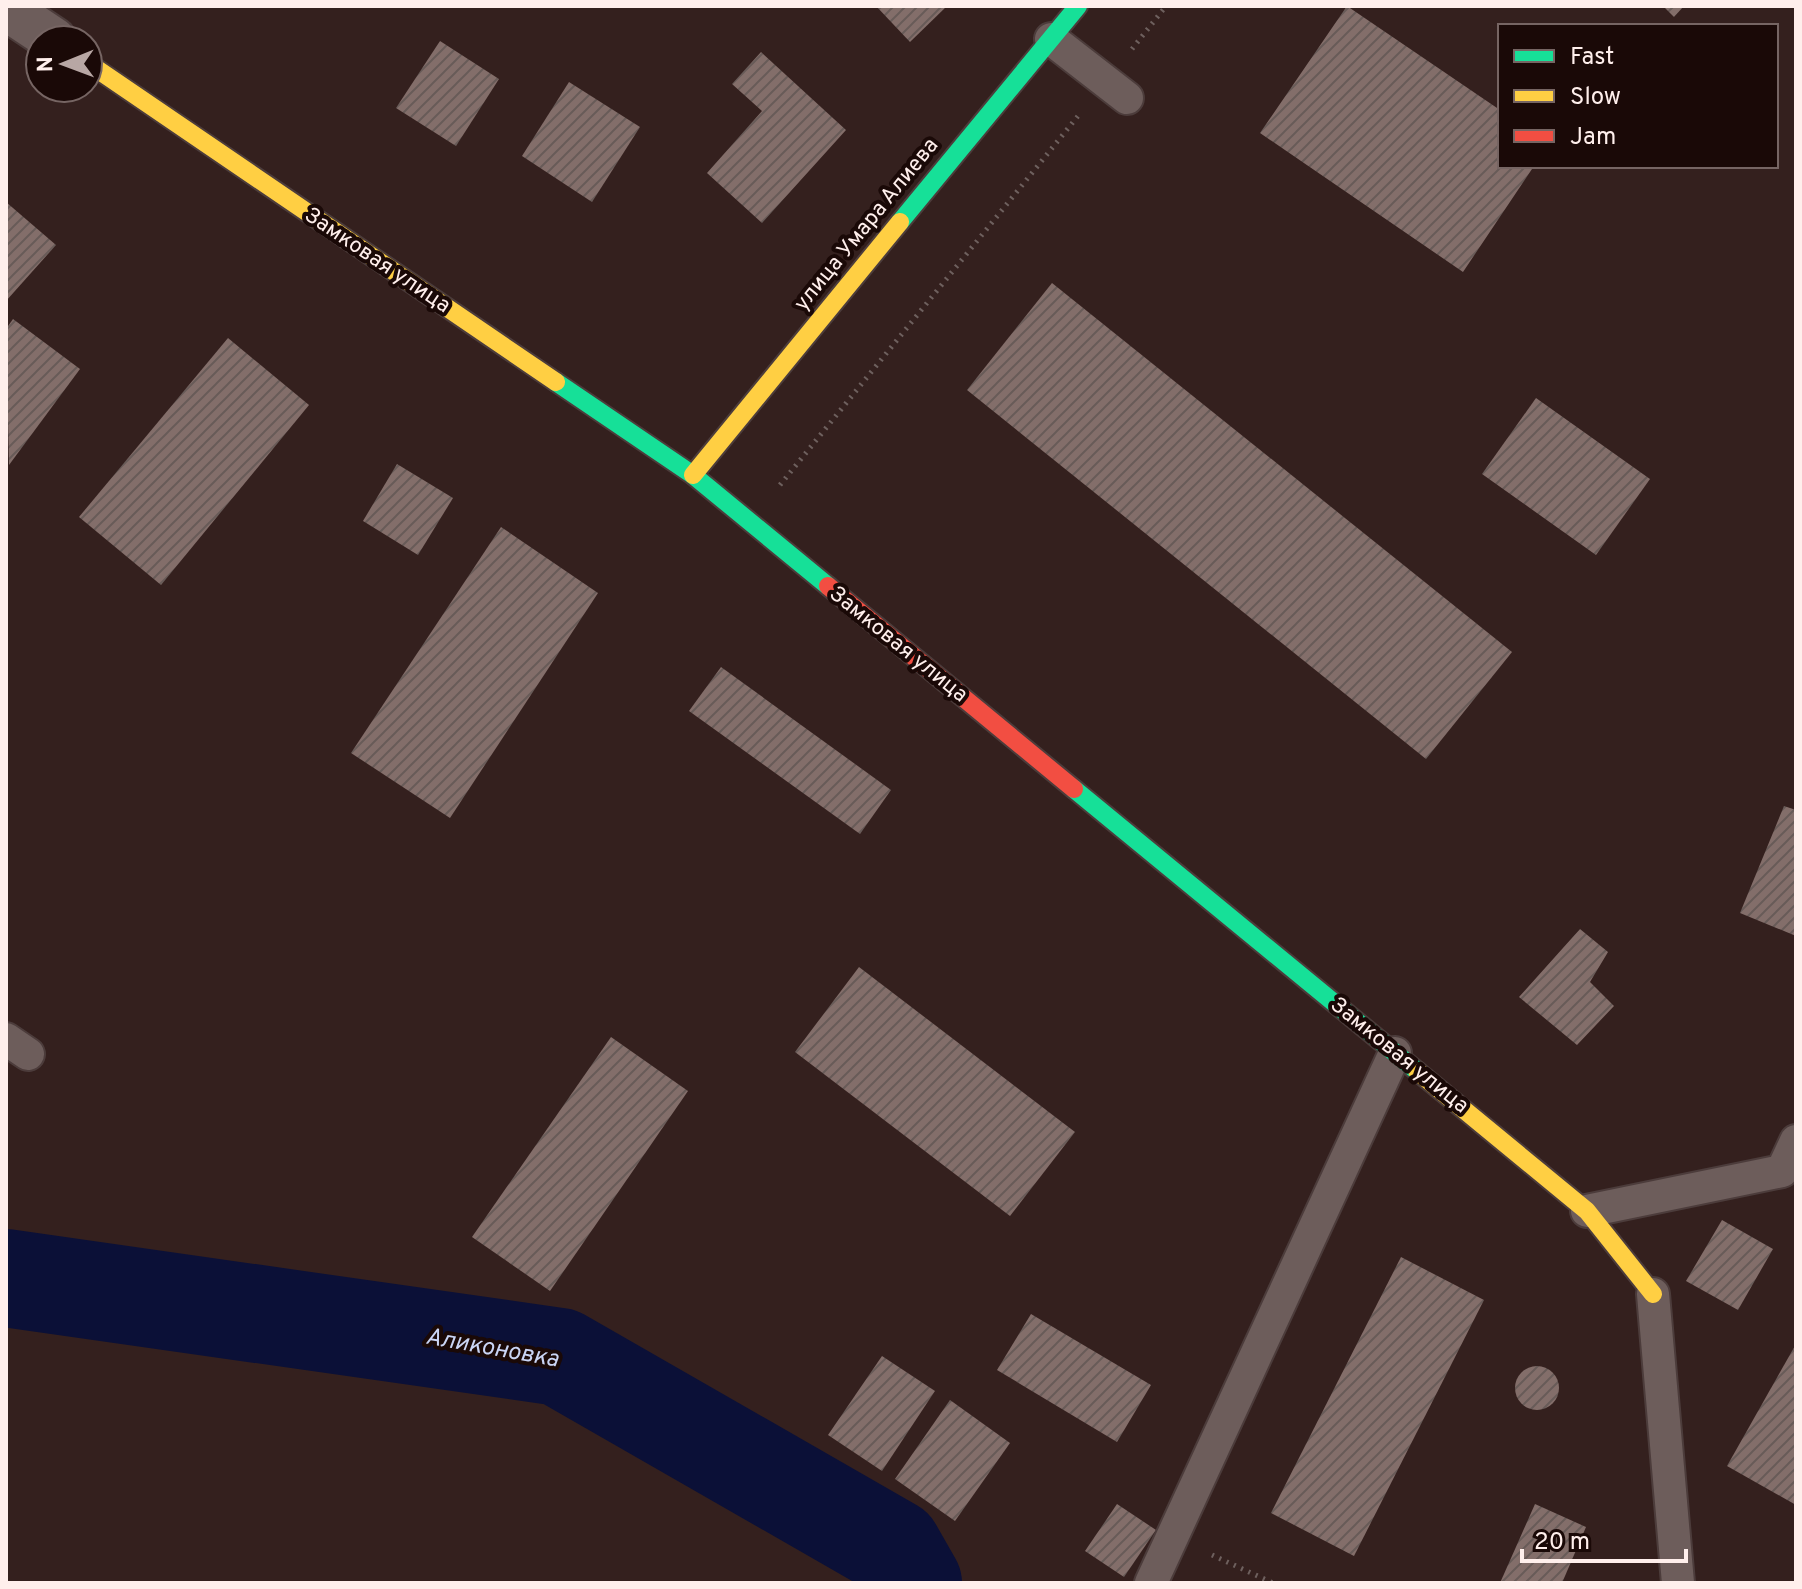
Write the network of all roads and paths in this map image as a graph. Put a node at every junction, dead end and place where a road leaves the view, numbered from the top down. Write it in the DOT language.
graph roads {
  1 [pos="1078,6"];
  2 [pos="1166,6"];
  3 [pos="6,8"];
  4 [pos="30,24"];
  5 [pos="1051,39"];
  6 [pos="104,74"];
  7 [pos="1117,90"];
  8 [pos="693,475"];
  9 [pos="750,522"];
  10 [pos="1395,1053"];
  11 [pos="1796,1141"];
  12 [pos="1587,1211"];
  13 [pos="1653,1294"];
  14 [pos="1172,1536"];
  15 [pos="1151,1583"];
  16 [pos="1273,1583"];
  17 [pos="1678,1583"];
  1 -- 5 [label="street, улица Умара Алиева"];
  2 -- 7 [label="path"];
  3 -- 4 [label="street"];
  5 -- 7 [label="lane"];
  5 -- 8 [label="street, улица Умара Алиева"];
  6 -- 8 [label="street, Замковая улица"];
  7 -- 9 [label="path"];
  8 -- 9 [label="street, Замковая улица"];
  9 -- 10 [label="street, Замковая улица"];
  10 -- 12 [label="street, Замковая улица"];
  10 -- 14 [label="lane"];
  11 -- 12 [label="lane"];
  12 -- 13 [label="street, Замковая улица"];
  13 -- 17 [label="lane"];
  14 -- 15 [label="lane"];
  14 -- 16 [label="path"];
}
